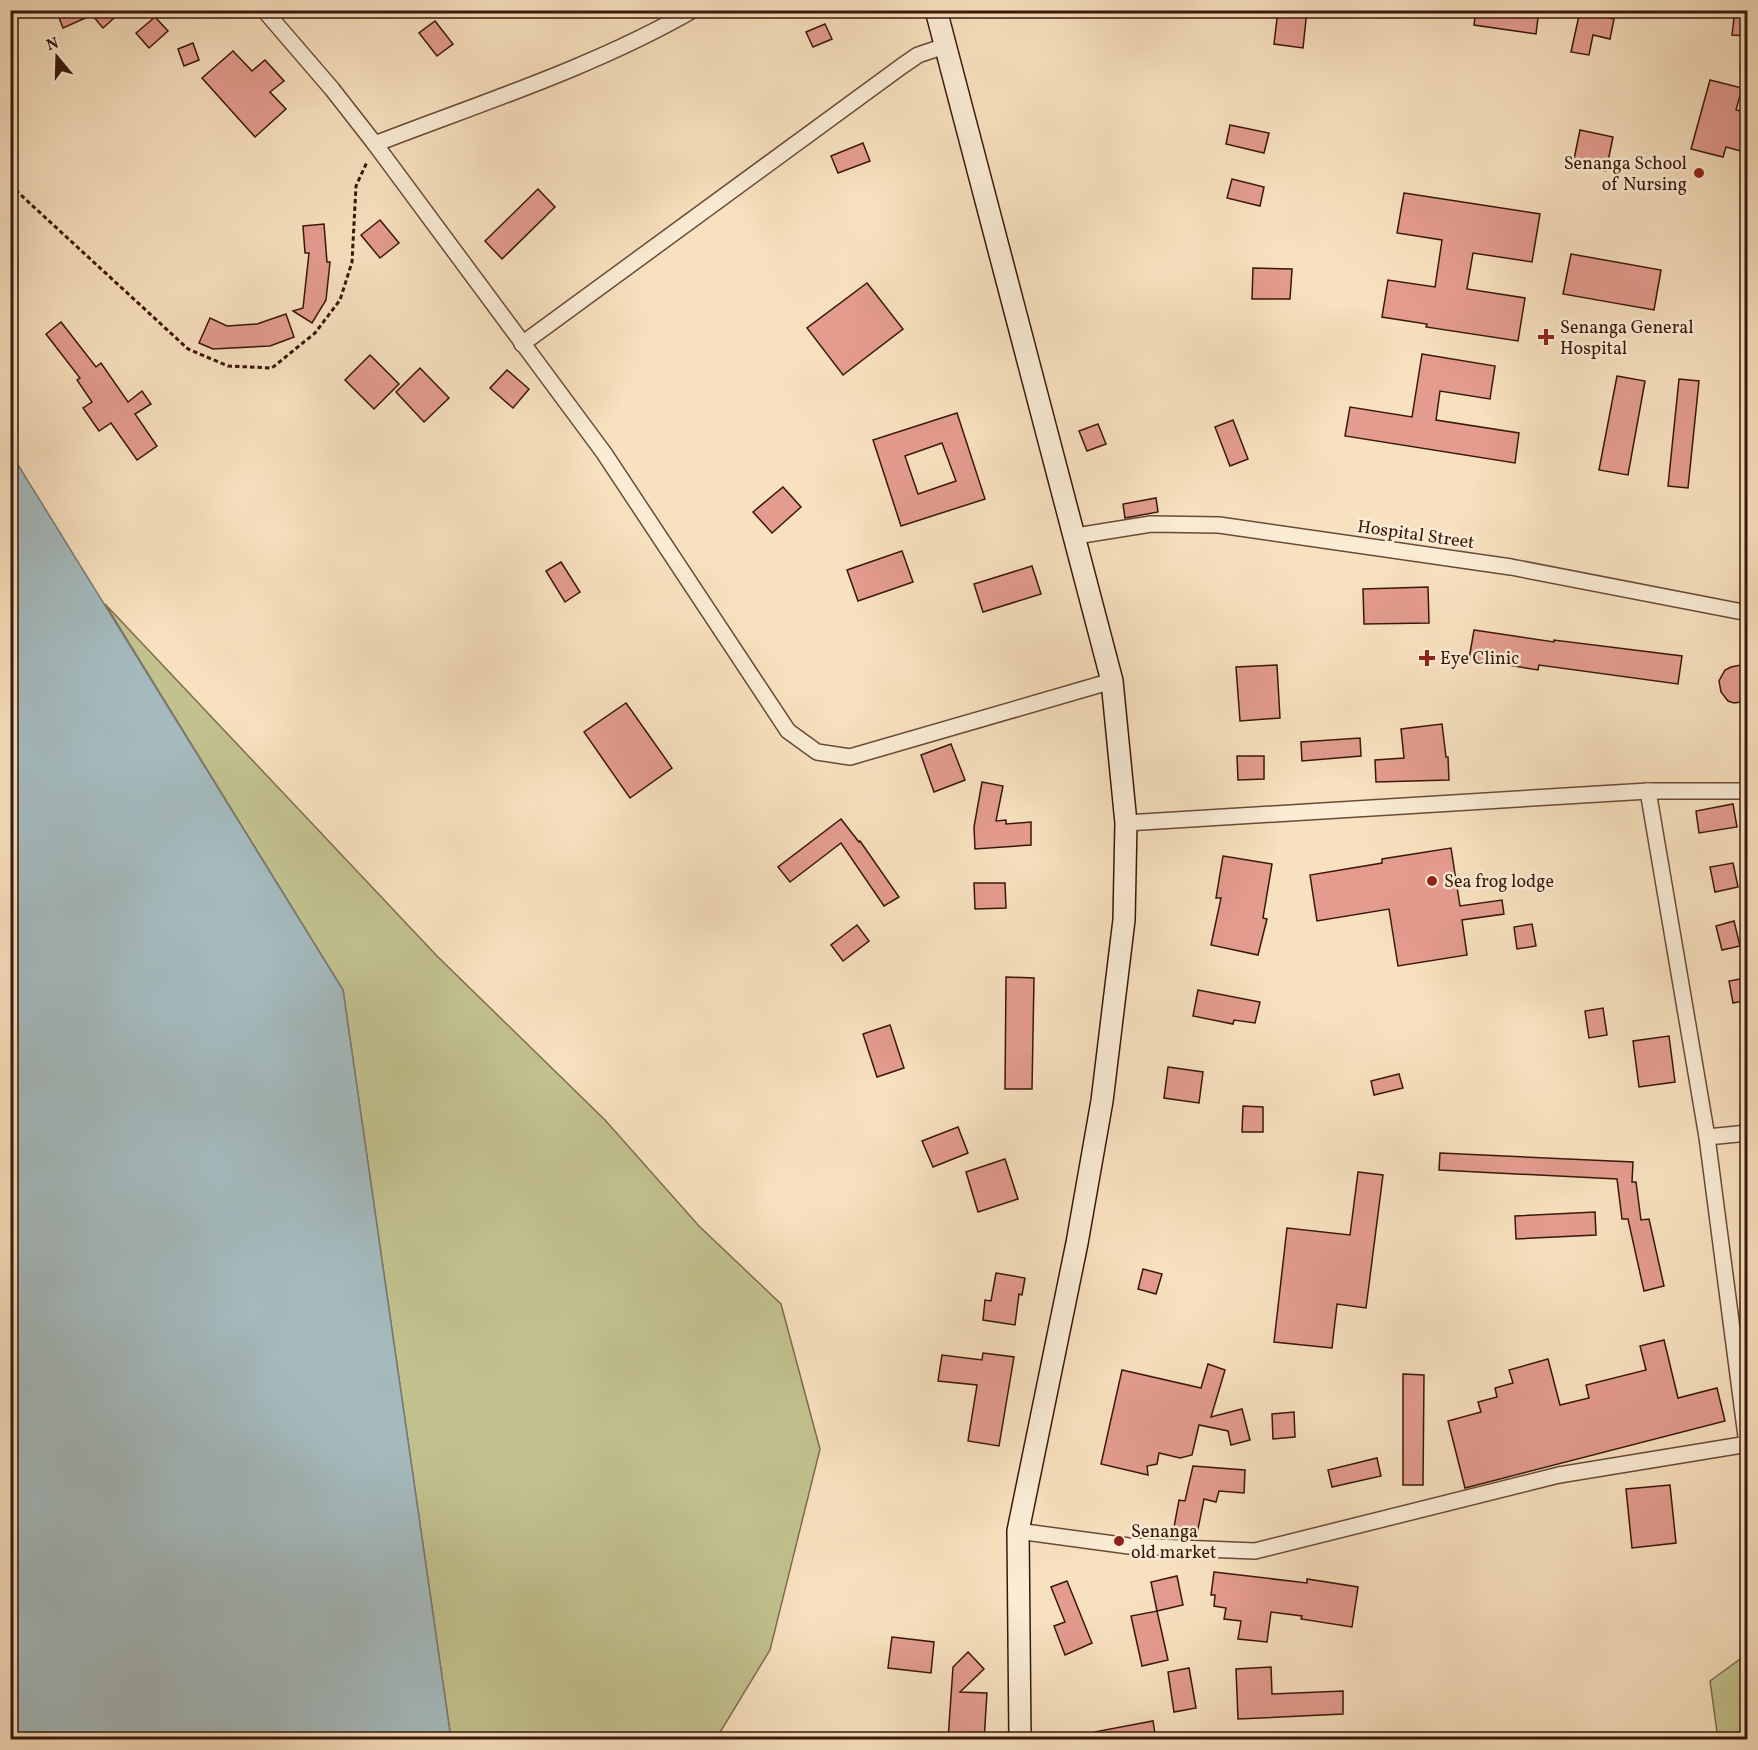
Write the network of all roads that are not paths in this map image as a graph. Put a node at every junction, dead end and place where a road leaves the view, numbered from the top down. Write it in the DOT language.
graph roads {
  1 [pos="264,10"];
  2 [pos="693,10"];
  3 [pos="936,10"];
  4 [pos="945,46"];
  5 [pos="375,144"];
  6 [pos="522,344"];
  7 [pos="1076,536"];
  8 [pos="1748,614"];
  9 [pos="1112,681"];
  10 [pos="1648,791"];
  11 [pos="1748,791"];
  12 [pos="1126,824"];
  13 [pos="1748,1132"];
  14 [pos="1707,1137"];
  15 [pos="1747,1444"];
  16 [pos="1018,1531"];
  17 [pos="1020,1740"];
  1 -- 5 [label="street"];
  2 -- 5 [label="street"];
  3 -- 4 [label="street"];
  4 -- 6 [label="street"];
  4 -- 7 [label="street"];
  5 -- 6 [label="street"];
  6 -- 9 [label="street"];
  7 -- 8 [label="street, Hospital Street"];
  7 -- 9 [label="street"];
  9 -- 12 [label="street"];
  10 -- 11 [label="street"];
  10 -- 12 [label="street"];
  10 -- 14 [label="street"];
  12 -- 16 [label="street"];
  13 -- 14 [label="street"];
  14 -- 15 [label="street"];
  15 -- 16 [label="street"];
  16 -- 17 [label="street"];
}
